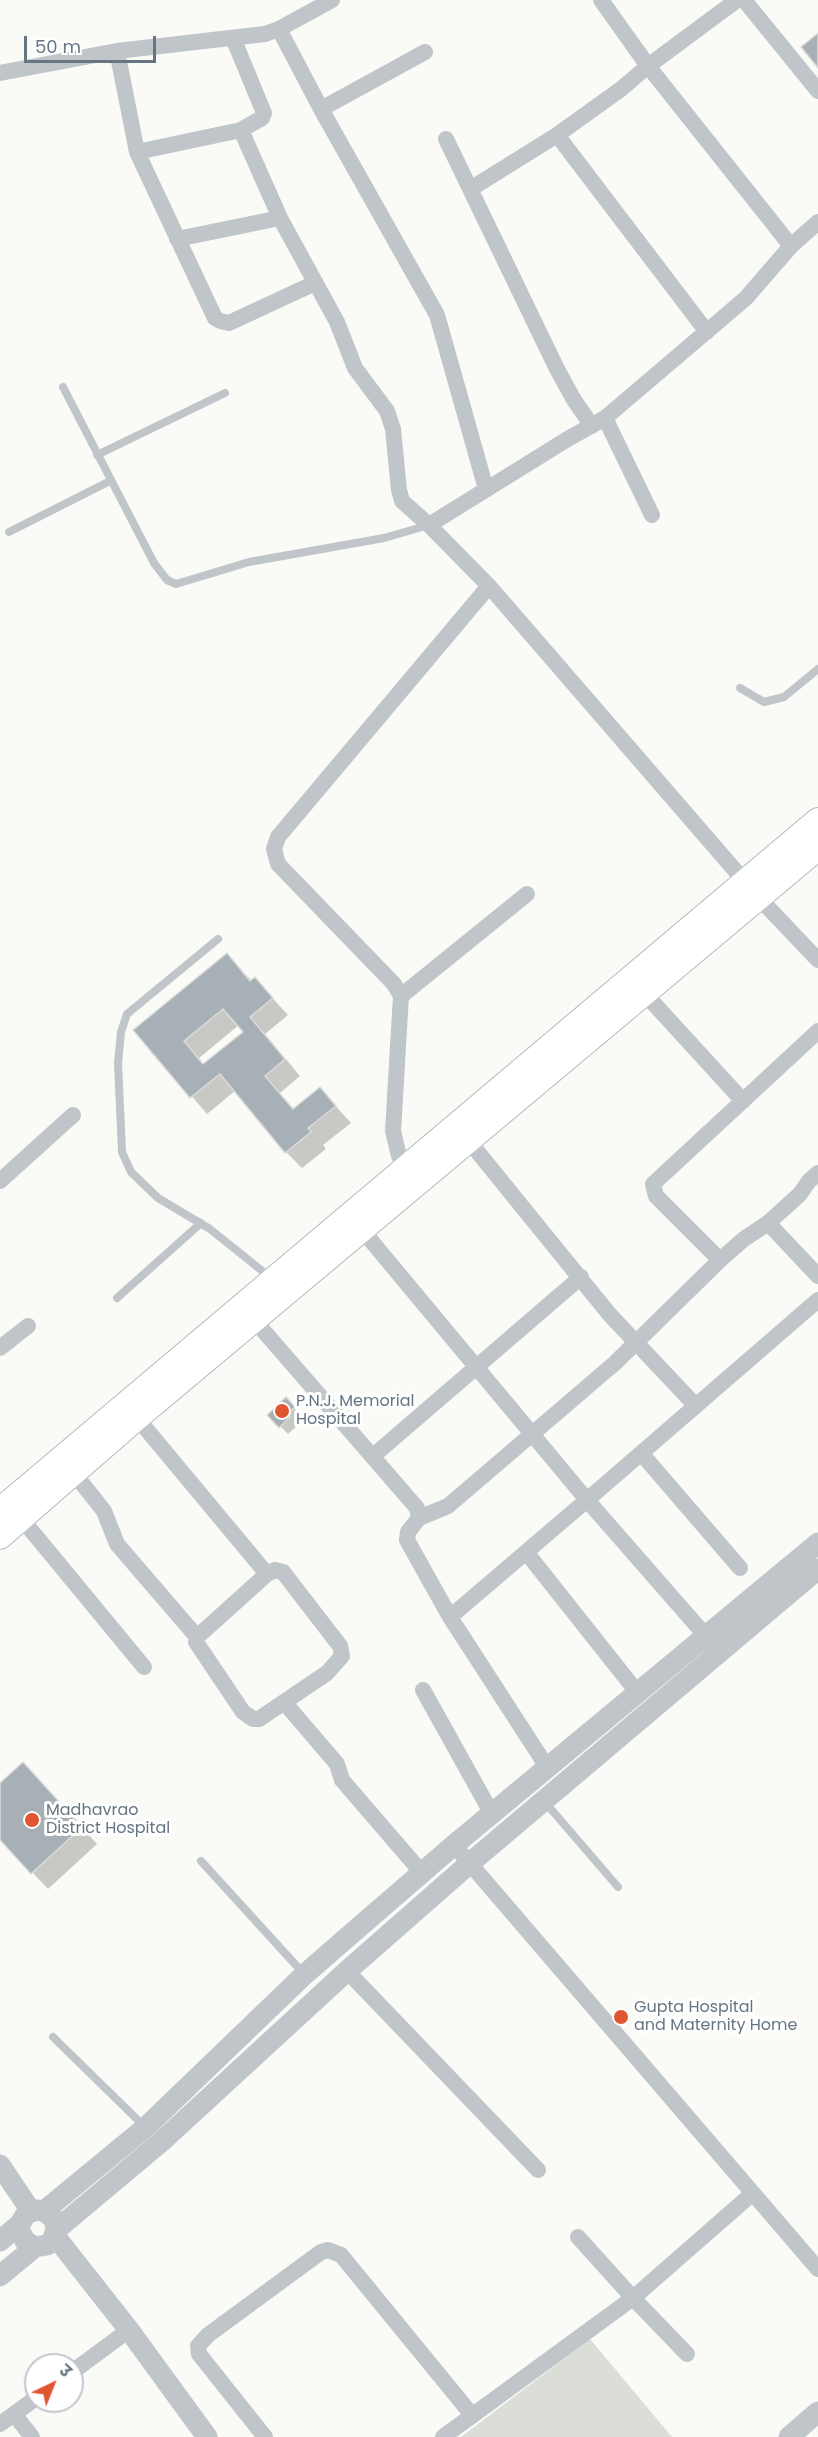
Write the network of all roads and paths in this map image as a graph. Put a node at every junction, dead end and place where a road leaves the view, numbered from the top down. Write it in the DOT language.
graph roads {
  1 [pos="332,0"];
  2 [pos="601,0"];
  3 [pos="737,0"];
  4 [pos="744,0"];
  5 [pos="279,29"];
  6 [pos="233,38"];
  7 [pos="117,51"];
  8 [pos="425,52"];
  9 [pos="648,66"];
  10 [pos="0,73"];
  11 [pos="818,91"];
  12 [pos="321,109"];
  13 [pos="241,130"];
  14 [pos="557,135"];
  15 [pos="446,139"];
  16 [pos="137,152"];
  17 [pos="472,188"];
  18 [pos="280,218"];
  19 [pos="818,222"];
  20 [pos="177,239"];
  21 [pos="791,246"];
  22 [pos="315,283"];
  23 [pos="707,332"];
  24 [pos="63,387"];
  25 [pos="225,393"];
  26 [pos="599,422"];
  27 [pos="97,454"];
  28 [pos="110,480"];
  29 [pos="486,489"];
  30 [pos="652,515"];
  31 [pos="429,525"];
  32 [pos="9,532"];
  33 [pos="489,586"];
  34 [pos="818,669"];
  35 [pos="740,688"];
  36 [pos="818,820"];
  37 [pos="818,848"];
  38 [pos="752,890"];
  39 [pos="528,894"];
  40 [pos="218,939"];
  41 [pos="818,960"];
  42 [pos="646,994"];
  43 [pos="401,996"];
  44 [pos="818,1031"];
  45 [pos="743,1101"];
  46 [pos="73,1115"];
  47 [pos="468,1140"];
  48 [pos="408,1168"];
  49 [pos="818,1173"];
  50 [pos="0,1181"];
  51 [pos="201,1223"];
  52 [pos="768,1223"];
  53 [pos="363,1231"];
  54 [pos="327,1247"];
  55 [pos="720,1260"];
  56 [pos="818,1276"];
  57 [pos="581,1277"];
  58 [pos="274,1280"];
  59 [pos="117,1298"];
  60 [pos="818,1300"];
  61 [pos="255,1321"];
  62 [pos="28,1326"];
  63 [pos="637,1342"];
  64 [pos="0,1348"];
  65 [pos="475,1366"];
  66 [pos="696,1406"];
  67 [pos="137,1418"];
  68 [pos="532,1435"];
  69 [pos="641,1454"];
  70 [pos="373,1456"];
  71 [pos="74,1472"];
  72 [pos="586,1500"];
  73 [pos="7,1507"];
  74 [pos="419,1518"];
  75 [pos="0,1537"];
  76 [pos="818,1543"];
  77 [pos="526,1552"];
  78 [pos="740,1568"];
  79 [pos="818,1569"];
  80 [pos="267,1574"];
  81 [pos="450,1617"];
  82 [pos="705,1635"];
  83 [pos="197,1637"];
  84 [pos="144,1667"];
  85 [pos="423,1690"];
  86 [pos="637,1692"];
  87 [pos="284,1702"];
  88 [pos="548,1767"];
  89 [pos="544,1801"];
  90 [pos="492,1814"];
  91 [pos="454,1845"];
  92 [pos="201,1861"];
  93 [pos="470,1863"];
  94 [pos="423,1874"];
  95 [pos="618,1887"];
  96 [pos="347,1971"];
  97 [pos="304,1975"];
  98 [pos="53,2037"];
  99 [pos="146,2127"];
  100 [pos="0,2165"];
  101 [pos="538,2170"];
  102 [pos="753,2193"];
  103 [pos="32,2216"];
  104 [pos="55,2233"];
  105 [pos="578,2237"];
  106 [pos="0,2241"];
  107 [pos="35,2247"];
  108 [pos="818,2269"];
  109 [pos="0,2276"];
  110 [pos="633,2298"];
  111 [pos="129,2330"];
  112 [pos="687,2354"];
  113 [pos="84,2363"];
  114 [pos="24,2407"];
  115 [pos="818,2412"];
  116 [pos="472,2415"];
  117 [pos="7,2419"];
  118 [pos="32,2437"];
  119 [pos="207,2437"];
  120 [pos="265,2437"];
  121 [pos="443,2437"];
  122 [pos="789,2437"];
  1 -- 5 [label="street"];
  2 -- 9 [label="street"];
  3 -- 9 [label="street"];
  4 -- 11 [label="street"];
  5 -- 6 [label="street"];
  5 -- 12 [label="street"];
  6 -- 7 [label="street"];
  6 -- 13 [label="street"];
  7 -- 10 [label="street"];
  7 -- 16 [label="street"];
  8 -- 12 [label="street"];
  9 -- 14 [label="street"];
  9 -- 21 [label="street"];
  12 -- 29 [label="street"];
  13 -- 16 [label="street"];
  13 -- 18 [label="street"];
  14 -- 17 [label="street"];
  14 -- 23 [label="street"];
  15 -- 17 [label="street"];
  16 -- 20 [label="street"];
  17 -- 26 [label="street"];
  18 -- 20 [label="street"];
  18 -- 22 [label="street"];
  19 -- 21 [label="street"];
  20 -- 22 [label="street"];
  21 -- 23 [label="street"];
  22 -- 31 [label="street"];
  23 -- 26 [label="street"];
  24 -- 27 [label="lane"];
  25 -- 27 [label="lane"];
  26 -- 29 [label="street"];
  26 -- 30 [label="street"];
  27 -- 28 [label="lane"];
  28 -- 31 [label="lane"];
  28 -- 32 [label="lane"];
  29 -- 31 [label="street"];
  31 -- 33 [label="street"];
  33 -- 38 [label="street"];
  33 -- 43 [label="street"];
  34 -- 35 [label="lane"];
  36 -- 38 [label="main road"];
  37 -- 38 [label="main road"];
  38 -- 41 [label="street"];
  38 -- 42 [label="main road"];
  38 -- 48 [label="main road"];
  39 -- 43 [label="street"];
  40 -- 51 [label="lane"];
  42 -- 45 [label="street"];
  42 -- 47 [label="main road"];
  43 -- 48 [label="street"];
  44 -- 45 [label="street"];
  45 -- 55 [label="street"];
  46 -- 50 [label="street"];
  47 -- 53 [label="main road"];
  47 -- 57 [label="street"];
  48 -- 54 [label="main road"];
  49 -- 52 [label="street"];
  51 -- 58 [label="lane"];
  51 -- 59 [label="lane"];
  52 -- 55 [label="street"];
  52 -- 56 [label="street"];
  53 -- 54 [label="main road"];
  53 -- 65 [label="street"];
  54 -- 58 [label="main road"];
  54 -- 61 [label="main road"];
  55 -- 63 [label="street"];
  57 -- 63 [label="street"];
  57 -- 65 [label="street"];
  58 -- 73 [label="main road"];
  60 -- 66 [label="street"];
  61 -- 67 [label="main road"];
  61 -- 70 [label="street"];
  62 -- 64 [label="street"];
  63 -- 66 [label="street"];
  63 -- 68 [label="street"];
  65 -- 68 [label="street"];
  65 -- 70 [label="street"];
  66 -- 69 [label="street"];
  67 -- 71 [label="main road"];
  67 -- 80 [label="street"];
  68 -- 72 [label="street"];
  68 -- 74 [label="street"];
  69 -- 72 [label="street"];
  69 -- 78 [label="street"];
  70 -- 74 [label="street"];
  71 -- 73 [label="main road"];
  71 -- 83 [label="street"];
  72 -- 77 [label="street"];
  72 -- 82 [label="street"];
  73 -- 75 [label="main road"];
  73 -- 84 [label="street"];
  74 -- 81 [label="street"];
  76 -- 82 [label="street"];
  77 -- 81 [label="street"];
  77 -- 86 [label="street"];
  79 -- 89 [label="street"];
  80 -- 83 [label="street"];
  80 -- 87 [label="street"];
  81 -- 88 [label="street"];
  82 -- 86 [label="street"];
  83 -- 87 [label="street"];
  85 -- 90 [label="street"];
  86 -- 88 [label="street"];
  87 -- 94 [label="street"];
  88 -- 90 [label="street"];
  89 -- 93 [label="street"];
  89 -- 95 [label="lane"];
  90 -- 91 [label="street"];
  91 -- 93 [label="street"];
  91 -- 94 [label="street"];
  92 -- 97 [label="lane"];
  93 -- 96 [label="street"];
  93 -- 102 [label="street"];
  94 -- 97 [label="street"];
  96 -- 101 [label="street"];
  96 -- 104 [label="street"];
  97 -- 99 [label="street"];
  98 -- 99 [label="lane"];
  99 -- 103 [label="street"];
  100 -- 103 [label="street"];
  102 -- 108 [label="street"];
  102 -- 110 [label="street"];
  103 -- 104 [label="street"];
  103 -- 106 [label="street"];
  103 -- 107 [label="street"];
  104 -- 107 [label="street"];
  104 -- 111 [label="street"];
  105 -- 110 [label="street"];
  107 -- 109 [label="street"];
  110 -- 112 [label="street"];
  110 -- 116 [label="street"];
  111 -- 113 [label="street"];
  111 -- 119 [label="street"];
  114 -- 117 [label="street"];
  115 -- 122 [label="street"];
  116 -- 120 [label="street"];
  116 -- 121 [label="street"];
  117 -- 118 [label="street"];
}
